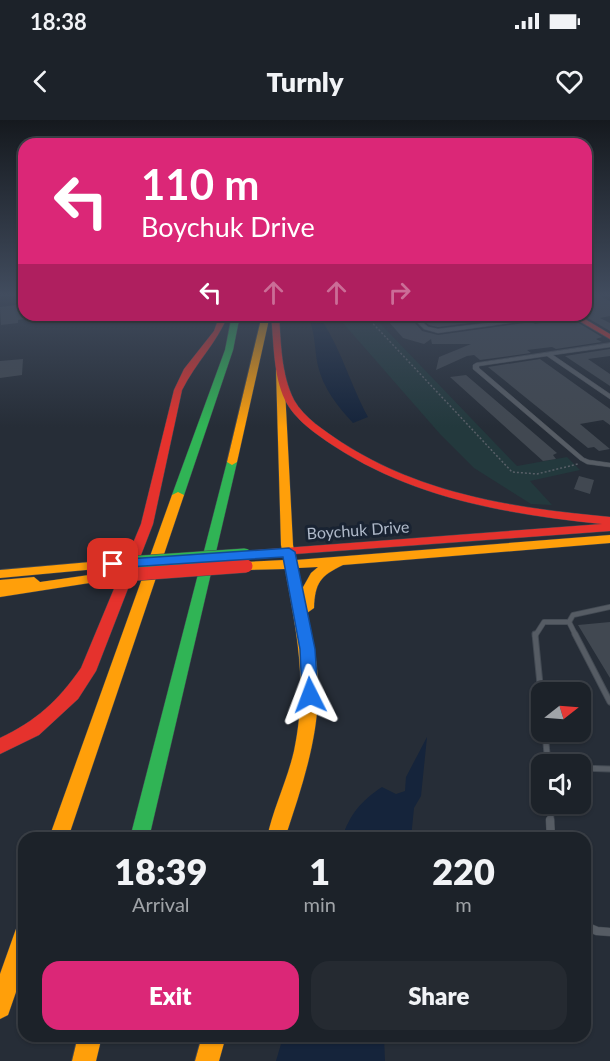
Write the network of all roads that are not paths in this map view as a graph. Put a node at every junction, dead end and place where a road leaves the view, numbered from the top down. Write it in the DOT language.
graph roads {
  1 [pos="212,339"];
  2 [pos="231,339"];
  3 [pos="261,339"];
  4 [pos="277,339"];
  5 [pos="610,345"];
  6 [pos="548,354"];
  7 [pos="280,370"];
  8 [pos="610,397"];
  9 [pos="610,465"];
  10 [pos="610,521"];
  11 [pos="610,527"];
  12 [pos="610,539"];
  13 [pos="290,558"];
  14 [pos="345,560"];
  15 [pos="111,570"];
  16 [pos="0,574"];
  17 [pos="0,585"];
  18 [pos="0,592"];
  19 [pos="610,608"];
  20 [pos="569,622"];
  21 [pos="308,649"];
  22 [pos="540,682"];
  23 [pos="610,702"];
  24 [pos="0,746"];
  25 [pos="591,768"];
  26 [pos="610,769"];
  27 [pos="550,814"];
  28 [pos="60,832"];
  29 [pos="140,832"];
  30 [pos="278,832"];
  31 [pos="551,832"];
  32 [pos="591,928"];
  33 [pos="610,932"];
  34 [pos="18,955"];
  35 [pos="0,1007"];
  36 [pos="89,1042"];
  37 [pos="212,1042"];
  38 [pos="84,1061"];
  39 [pos="207,1061"];
  1 -- 24 [label="main road"];
  2 -- 28 [label="main road"];
  3 -- 29 [label="main road"];
  4 -- 7 [label="main road"];
  5 -- 6 [label="street"];
  6 -- 8 [label="street"];
  6 -- 9 [label="street"];
  7 -- 10 [label="main road"];
  7 -- 13 [label="main road"];
  11 -- 13 [label="main road, Boychuk Drive"];
  12 -- 14 [label="main road, Boychuk Drive"];
  13 -- 14 [label="main road, Boychuk Drive"];
  13 -- 15 [label="main road, Boychuk Drive, bridge"];
  13 -- 21 [label="main road"];
  14 -- 21 [label="main road"];
  15 -- 16 [label="main road, Boychuk Drive"];
  15 -- 17 [label="main road, Boychuk Drive"];
  15 -- 18 [label="main road"];
  19 -- 20 [label="lane"];
  20 -- 22 [label="lane"];
  20 -- 23 [label="lane"];
  21 -- 30 [label="main road"];
  25 -- 26 [label="lane"];
  27 -- 31 [label="lane"];
  32 -- 33 [label="lane"];
  34 -- 35 [label="main road"];
  36 -- 38 [label="main road"];
  37 -- 39 [label="main road"];
}
